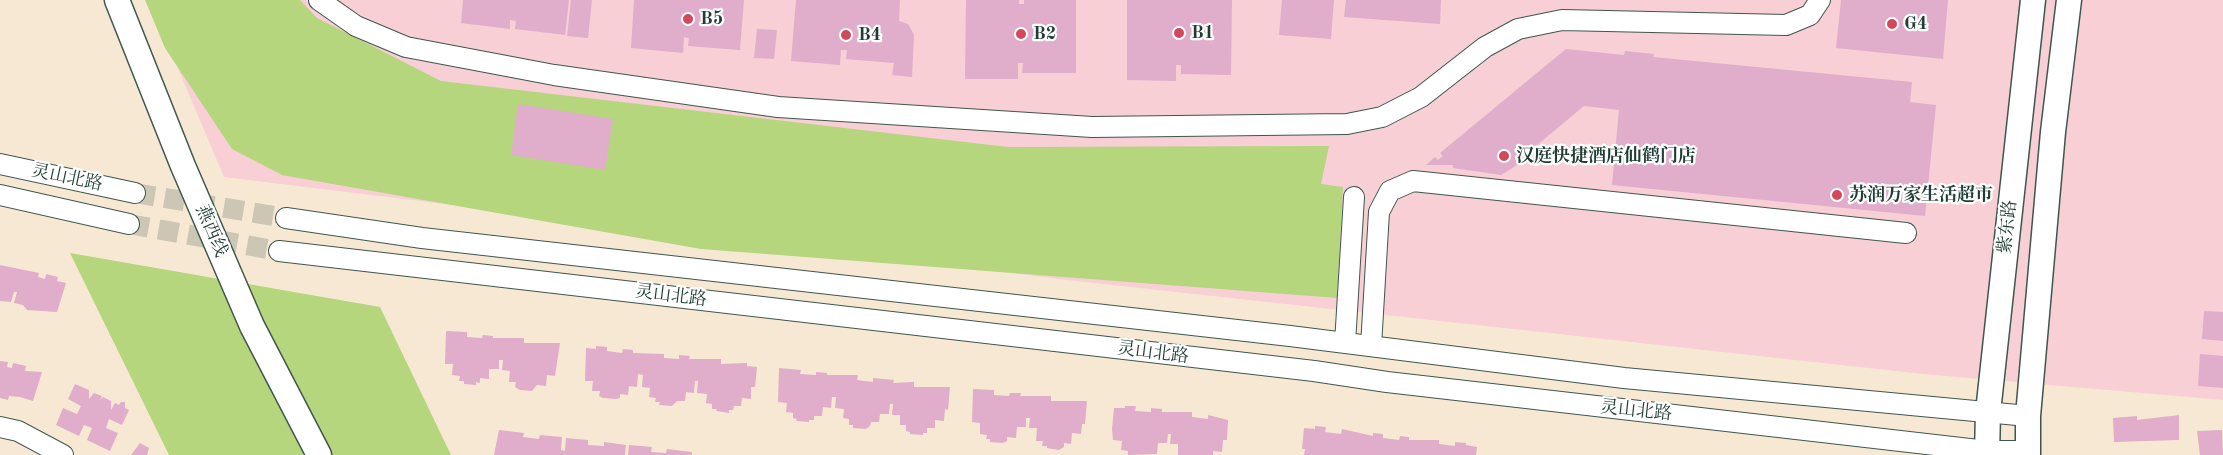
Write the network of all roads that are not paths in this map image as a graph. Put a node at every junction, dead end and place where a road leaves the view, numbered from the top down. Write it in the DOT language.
graph roads {
  1 [pos="117,0"];
  2 [pos="319,0"];
  3 [pos="1820,0"];
  4 [pos="2033,0"];
  5 [pos="2069,0"];
  6 [pos="0,164"];
  7 [pos="135,193"];
  8 [pos="0,195"];
  9 [pos="1354,198"];
  10 [pos="286,218"];
  11 [pos="129,224"];
  12 [pos="1906,233"];
  13 [pos="279,251"];
  14 [pos="1345,343"];
  15 [pos="1371,346"];
  16 [pos="1988,412"];
  17 [pos="2028,416"];
  18 [pos="0,427"];
  19 [pos="1987,453"];
  20 [pos="2028,453"];
  21 [pos="63,455"];
  22 [pos="319,455"];
  1 -- 22 [label="main road, 燕西线"];
  2 -- 3 [label="street"];
  4 -- 16 [label="main road, 紫东路"];
  5 -- 17 [label="main road, 紫东路"];
  6 -- 7 [label="street, 灵山北路"];
  8 -- 11 [label="street, 灵山北路"];
  9 -- 14 [label="street"];
  10 -- 14 [label="street, 灵山北路"];
  12 -- 15 [label="street"];
  13 -- 19 [label="street, 灵山北路"];
  14 -- 15 [label="street, 灵山北路"];
  15 -- 16 [label="street, 灵山北路"];
  16 -- 17 [label="street, 灵山北路"];
  16 -- 19 [label="main road, 紫东路"];
  17 -- 20 [label="main road, 紫东路"];
  18 -- 21 [label="street"];
  19 -- 20 [label="street, 灵山北路"];
}
